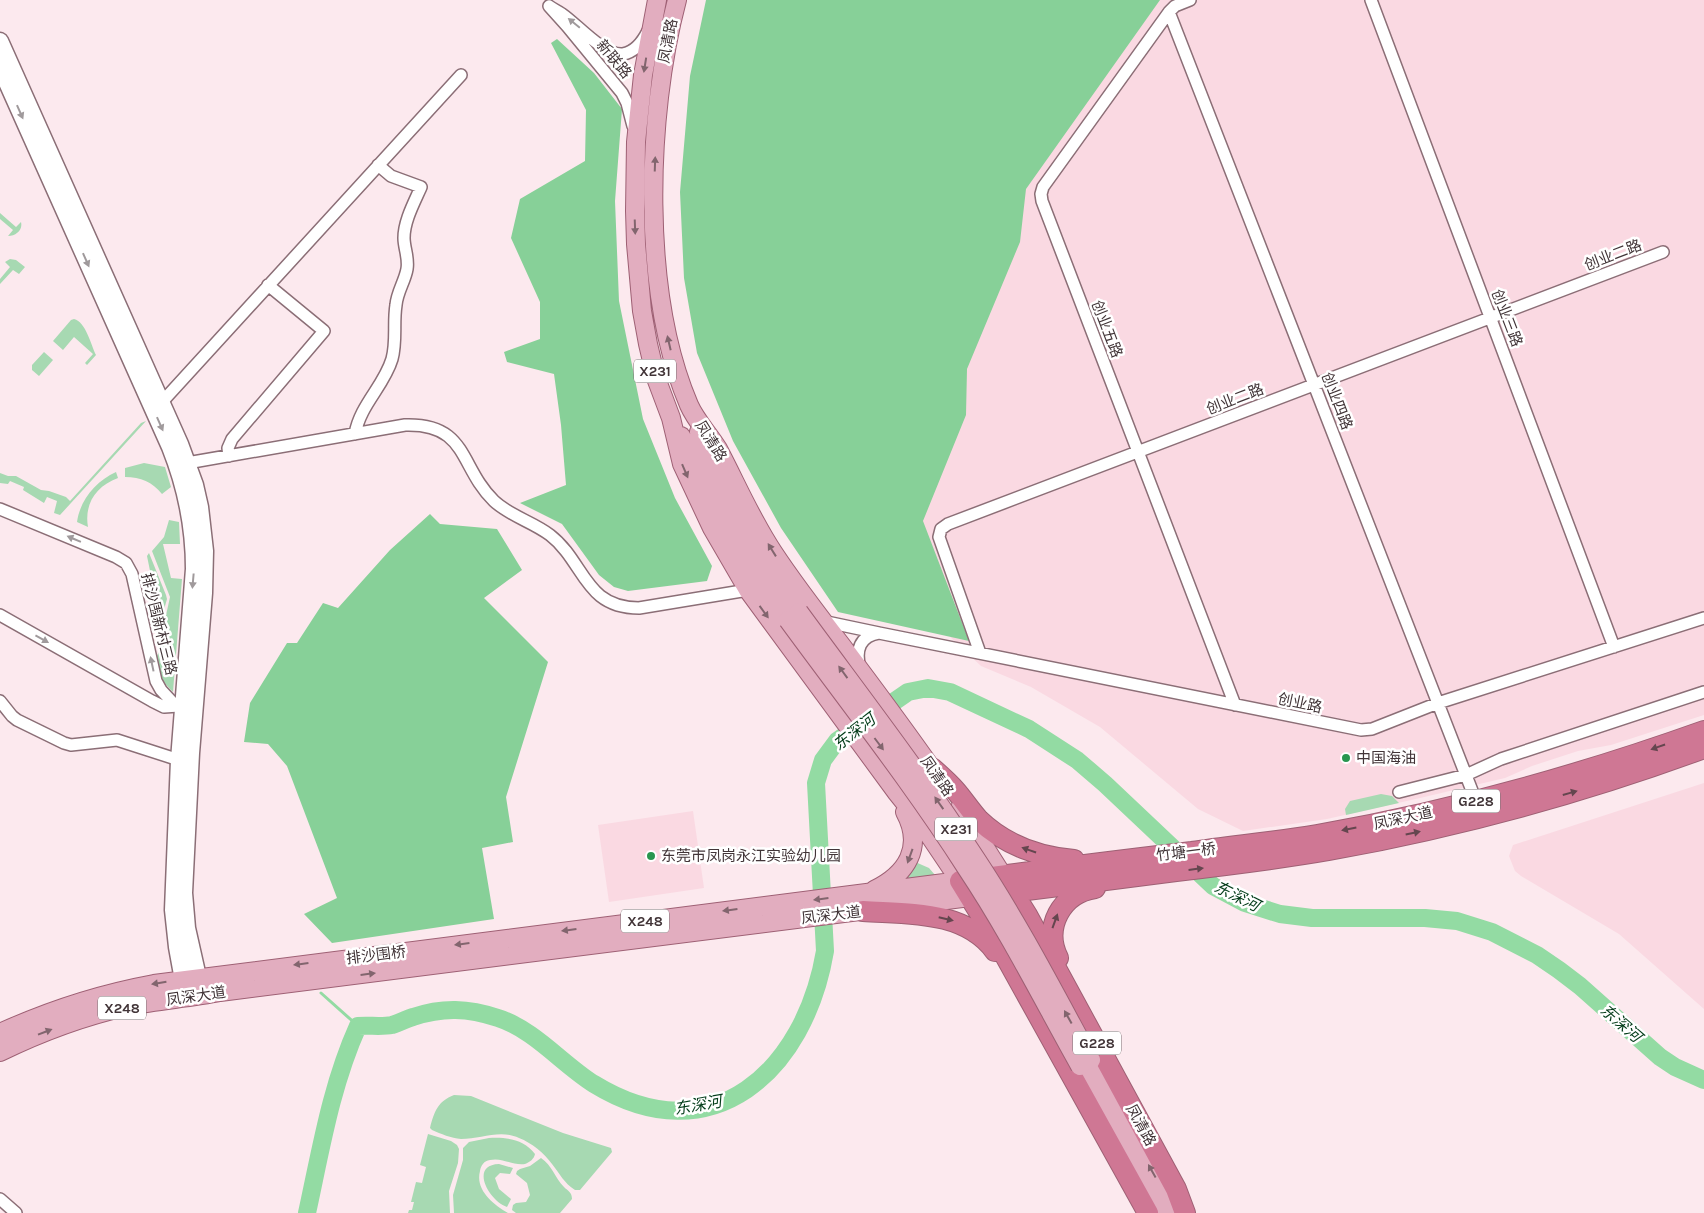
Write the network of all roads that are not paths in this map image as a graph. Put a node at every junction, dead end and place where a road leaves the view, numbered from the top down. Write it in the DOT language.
graph roads {
  1 [pos="657,0"];
  2 [pos="677,0"];
  3 [pos="1190,0"];
  4 [pos="1371,0"];
  5 [pos="545,3"];
  6 [pos="1169,12"];
  7 [pos="651,25"];
  8 [pos="0,41"];
  9 [pos="0,67"];
  10 [pos="461,75"];
  11 [pos="636,142"];
  12 [pos="378,165"];
  13 [pos="1663,252"];
  14 [pos="268,285"];
  15 [pos="1490,317"];
  16 [pos="1314,384"];
  17 [pos="162,402"];
  18 [pos="690,408"];
  19 [pos="671,418"];
  20 [pos="355,434"];
  21 [pos="1138,452"];
  22 [pos="229,456"];
  23 [pos="187,463"];
  24 [pos="0,509"];
  25 [pos="748,590"];
  26 [pos="0,615"];
  27 [pos="793,616"];
  28 [pos="1704,618"];
  29 [pos="822,620"];
  30 [pos="879,632"];
  31 [pos="1614,647"];
  32 [pos="980,653"];
  33 [pos="863,674"];
  34 [pos="1704,692"];
  35 [pos="0,701"];
  36 [pos="1438,703"];
  37 [pos="1235,705"];
  38 [pos="179,706"];
  39 [pos="1704,730"];
  40 [pos="1704,748"];
  41 [pos="179,760"];
  42 [pos="932,768"];
  43 [pos="1466,775"];
  44 [pos="1399,792"];
  45 [pos="897,793"];
  46 [pos="1476,801"];
  47 [pos="1242,845"];
  48 [pos="1261,860"];
  49 [pos="1137,870"];
  50 [pos="1008,884"];
  51 [pos="965,889"];
  52 [pos="863,902"];
  53 [pos="778,913"];
  54 [pos="510,938"];
  55 [pos="515,955"];
  56 [pos="242,971"];
  57 [pos="190,978"];
  58 [pos="251,988"];
  59 [pos="1026,993"];
  60 [pos="195,996"];
  61 [pos="1090,1031"];
  62 [pos="0,1032"];
  63 [pos="0,1052"];
  64 [pos="1086,1063"];
  65 [pos="0,1199"];
  66 [pos="16,1213"];
  67 [pos="1148,1213"];
  68 [pos="1160,1213"];
  69 [pos="1176,1213"];
  70 [pos="1185,1213"];
  1 -- 7 [label="main road, 凤清路 / X231"];
  18 -- 2 [label="main road, 凤清路 / X231, one-way"];
  3 -- 6 [label="street, 创业五路"];
  4 -- 15 [label="street, 创业三路"];
  7 -- 5 [label="street, 新联路, one-way"];
  5 -- 11 [label="street, 新联路"];
  6 -- 16 [label="street, 创业四路"];
  6 -- 21 [label="street, 创业五路"];
  7 -- 11 [label="main road, 凤清路 / X231, one-way"];
  8 -- 17 [label="street"];
  9 -- 38 [label="street, one-way"];
  10 -- 12 [label="street"];
  11 -- 19 [label="main road, 凤清路 / X231, one-way"];
  12 -- 14 [label="street"];
  12 -- 20 [label="street"];
  13 -- 15 [label="street, 创业二路"];
  14 -- 17 [label="street"];
  14 -- 22 [label="street"];
  15 -- 16 [label="street, 创业二路"];
  15 -- 31 [label="street, 创业三路"];
  16 -- 21 [label="street, 创业二路"];
  16 -- 36 [label="street, 创业四路"];
  17 -- 23 [label="street"];
  18 -- 27 [label="main road, 凤清路 / X231"];
  29 -- 18 [label="main road, 凤清路 / X231, one-way"];
  19 -- 25 [label="main road, 凤清路 / X231, one-way"];
  19 -- 27 [label="main road, 凤清路 / X231"];
  20 -- 22 [label="street"];
  20 -- 25 [label="street"];
  21 -- 32 [label="street, 创业二路"];
  21 -- 37 [label="street, 创业五路"];
  22 -- 23 [label="street"];
  23 -- 57 [label="street"];
  38 -- 24 [label="street, 排沙围新村三路, one-way"];
  25 -- 45 [label="main road, 凤清路 / X231, one-way"];
  26 -- 38 [label="street, one-way"];
  27 -- 64 [label="main road, 凤清路 / X231, bridge"];
  28 -- 31 [label="street, 创业路"];
  29 -- 30 [label="street, 创业路"];
  29 -- 33 [label="main road, 凤清路 / X231"];
  30 -- 32 [label="street, 创业路"];
  30 -- 33 [label="street"];
  31 -- 36 [label="street, 创业路"];
  32 -- 37 [label="street, 创业路"];
  33 -- 42 [label="main road, 凤清路 / X231"];
  34 -- 43 [label="street"];
  35 -- 41 [label="street"];
  36 -- 37 [label="street, 创业路"];
  36 -- 43 [label="street, 创业四路"];
  38 -- 41 [label="street"];
  39 -- 46 [label="highway, 凤深大道 / G228, one-way"];
  48 -- 40 [label="highway, 凤深大道 / G228, one-way"];
  41 -- 57 [label="street"];
  49 -- 42 [label="highway, one-way"];
  42 -- 50 [label="main road, 凤清路 / X231"];
  43 -- 44 [label="street"];
  43 -- 46 [label="street, 创业四路"];
  45 -- 51 [label="main road, 凤清路 / X231"];
  45 -- 52 [label="main road, one-way"];
  46 -- 47 [label="highway, 凤深大道 / G228, one-way"];
  47 -- 49 [label="highway, 竹塘一桥 / G228"];
  49 -- 48 [label="highway, 竹塘一桥 / G228, one-way"];
  49 -- 50 [label="highway, 凤深大道 / G228"];
  61 -- 49 [label="highway, G228, one-way"];
  50 -- 51 [label="highway, 凤深大道 / G228"];
  50 -- 61 [label="highway, 凤清路 / G228"];
  51 -- 52 [label="main road, 凤深大道 / X248"];
  51 -- 59 [label="highway, 凤清路 / G228"];
  52 -- 53 [label="main road, 凤深大道 / X248"];
  52 -- 59 [label="highway, one-way"];
  53 -- 54 [label="main road, 凤深大道 / X248, one-way"];
  53 -- 55 [label="main road, 凤深大道 / X248"];
  54 -- 56 [label="main road, 排沙围桥 / X248, one-way"];
  58 -- 55 [label="main road, 排沙围桥 / X248, one-way"];
  56 -- 57 [label="main road, 凤深大道 / X248"];
  57 -- 60 [label="street"];
  57 -- 62 [label="main road, 凤深大道 / X248, one-way"];
  58 -- 60 [label="main road, 凤深大道 / X248"];
  59 -- 67 [label="highway, 凤清路 / G228"];
  63 -- 60 [label="main road, 凤深大道 / X248, one-way"];
  61 -- 70 [label="highway, 凤清路 / G228"];
  64 -- 68 [label="main road, 凤清路 / X231"];
  69 -- 64 [label="main road, 凤清路 / X231, one-way"];
  65 -- 66 [label="street"];
}
